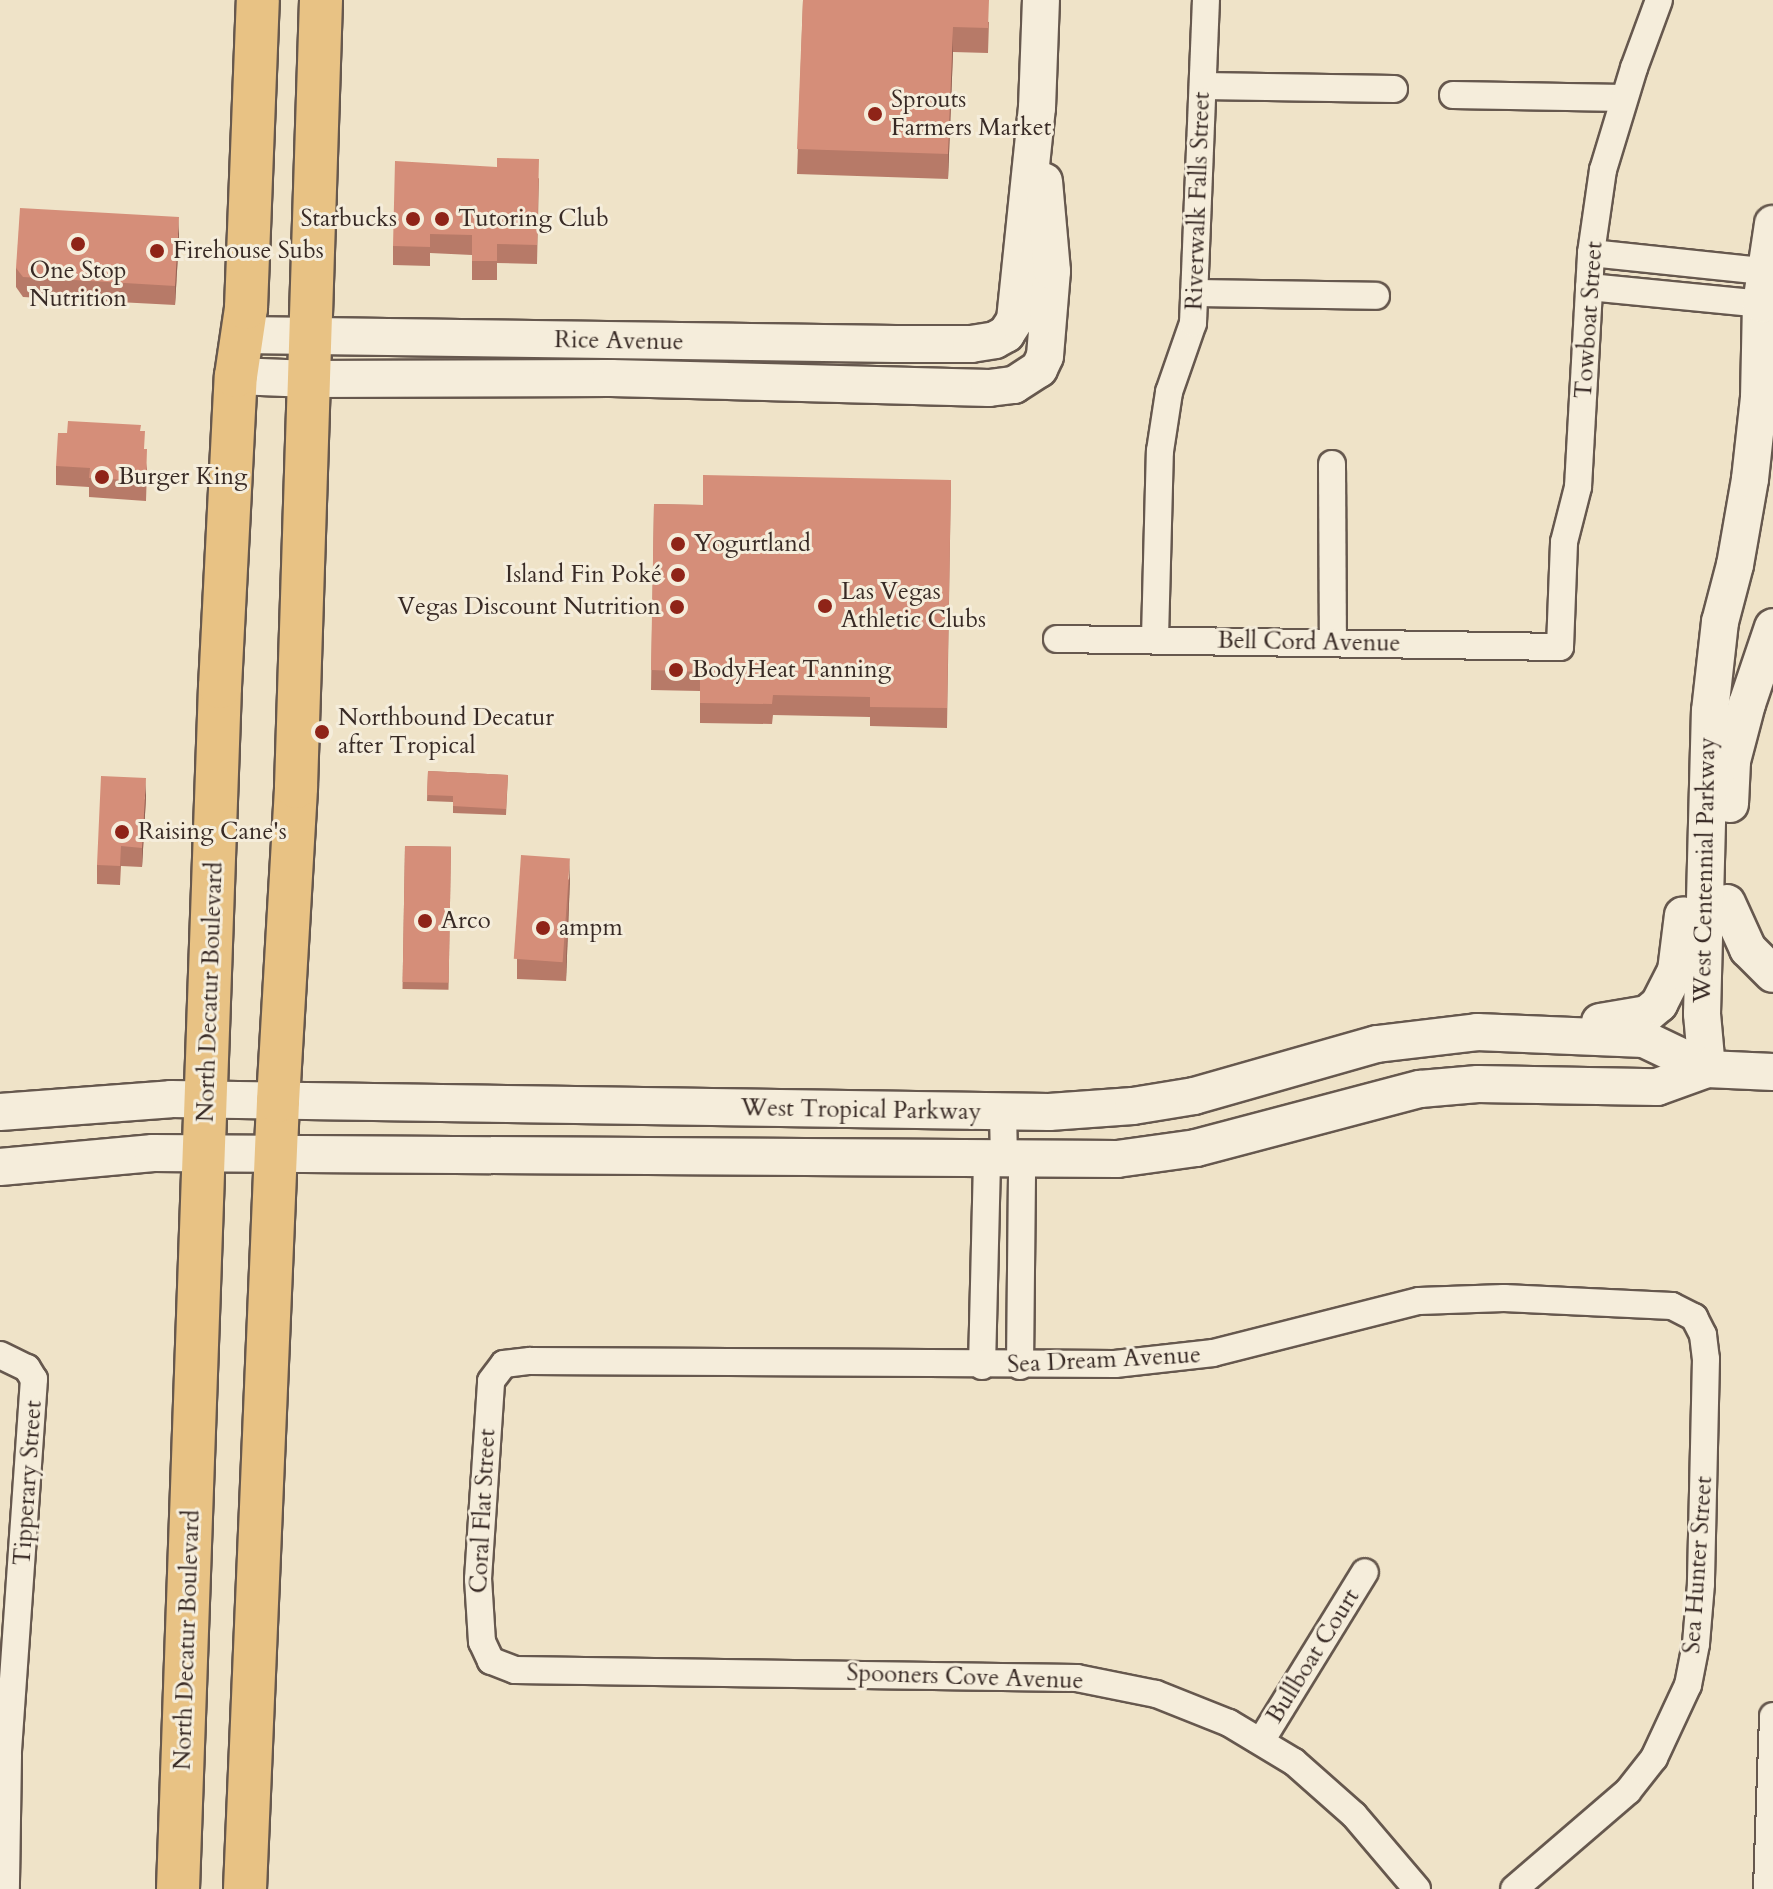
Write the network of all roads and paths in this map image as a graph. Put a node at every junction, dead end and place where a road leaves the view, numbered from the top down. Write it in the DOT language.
graph roads {
  1 [pos="258,0"];
  2 [pos="321,0"];
  3 [pos="1041,0"];
  4 [pos="1206,0"];
  5 [pos="1659,0"];
  6 [pos="1203,86"];
  7 [pos="1394,89"];
  8 [pos="1453,95"];
  9 [pos="1624,98"];
  10 [pos="1037,108"];
  11 [pos="1773,224"];
  12 [pos="1591,253"];
  13 [pos="1589,287"];
  14 [pos="1768,288"];
  15 [pos="1194,293"];
  16 [pos="1376,296"];
  17 [pos="242,335"];
  18 [pos="311,337"];
  19 [pos="612,340"];
  20 [pos="801,343"];
  21 [pos="236,376"];
  22 [pos="611,378"];
  23 [pos="310,379"];
  24 [pos="989,388"];
  25 [pos="1332,464"];
  26 [pos="1720,622"];
  27 [pos="1773,627"];
  28 [pos="1155,638"];
  29 [pos="1057,639"];
  30 [pos="1333,643"];
  31 [pos="1560,647"];
  32 [pos="1727,903"];
  33 [pos="1773,974"];
  34 [pos="1477,1032"];
  35 [pos="1707,1069"];
  36 [pos="1773,1072"];
  37 [pos="206,1099"];
  38 [pos="278,1101"];
  39 [pos="0,1112"];
  40 [pos="1003,1112"];
  41 [pos="276,1153"];
  42 [pos="204,1154"];
  43 [pos="1004,1161"];
  44 [pos="0,1167"];
  45 [pos="984,1283"];
  46 [pos="1021,1283"];
  47 [pos="1694,1317"];
  48 [pos="0,1355"];
  49 [pos="504,1364"];
  50 [pos="982,1366"];
  51 [pos="1020,1366"];
  52 [pos="1365,1572"];
  53 [pos="8,1633"];
  54 [pos="491,1661"];
  55 [pos="1773,1716"];
  56 [pos="1261,1741"];
  57 [pos="6,1889"];
  58 [pos="178,1889"];
  59 [pos="245,1889"];
  60 [pos="1417,1889"];
  61 [pos="1514,1889"];
  62 [pos="1767,1889"];
  1 -- 17 [label="main road, North Decatur Boulevard"];
  2 -- 18 [label="main road"];
  3 -- 10 [label="main road"];
  4 -- 6 [label="street, Riverwalk Falls Street"];
  5 -- 9 [label="street, Towboat Street"];
  6 -- 7 [label="street"];
  6 -- 15 [label="street, Riverwalk Falls Street"];
  8 -- 9 [label="street"];
  9 -- 12 [label="street, Towboat Street"];
  10 -- 20 [label="main road, Rice Avenue"];
  10 -- 24 [label="main road, Rice Avenue"];
  11 -- 14 [label="main road, West Centennial Parkway"];
  12 -- 13 [label="street, Towboat Street"];
  12 -- 14 [label="street"];
  13 -- 14 [label="street"];
  13 -- 31 [label="street, Towboat Street"];
  14 -- 26 [label="main road, West Centennial Parkway"];
  15 -- 16 [label="street"];
  15 -- 28 [label="street, Riverwalk Falls Street"];
  17 -- 18 [label="main road, Rice Avenue"];
  17 -- 21 [label="main road, North Decatur Boulevard"];
  18 -- 19 [label="main road, Rice Avenue"];
  18 -- 23 [label="main road"];
  19 -- 20 [label="main road, Rice Avenue"];
  19 -- 22 [label="main road"];
  20 -- 24 [label="main road"];
  21 -- 23 [label="main road, Rice Avenue"];
  21 -- 37 [label="main road, North Decatur Boulevard"];
  22 -- 23 [label="main road, Rice Avenue"];
  22 -- 24 [label="main road, Rice Avenue"];
  23 -- 38 [label="main road"];
  25 -- 30 [label="street"];
  26 -- 34 [label="main road"];
  26 -- 35 [label="main road, West Centennial Parkway"];
  27 -- 32 [label="main road, West Centennial Parkway"];
  28 -- 29 [label="street, Bell Cord Avenue"];
  28 -- 30 [label="street, Bell Cord Avenue"];
  30 -- 31 [label="street, Bell Cord Avenue"];
  32 -- 33 [label="main road"];
  32 -- 35 [label="main road, West Centennial Parkway"];
  34 -- 35 [label="main road, West Tropical Parkway"];
  34 -- 40 [label="main road, West Tropical Parkway"];
  35 -- 36 [label="main road, West Tropical Parkway"];
  35 -- 43 [label="main road, West Tropical Parkway"];
  37 -- 38 [label="main road, West Tropical Parkway"];
  37 -- 39 [label="main road, West Tropical Parkway"];
  37 -- 42 [label="main road, North Decatur Boulevard"];
  38 -- 40 [label="main road, West Tropical Parkway"];
  38 -- 41 [label="main road"];
  40 -- 43 [label="street"];
  41 -- 42 [label="main road, West Tropical Parkway"];
  41 -- 43 [label="main road, West Tropical Parkway"];
  41 -- 59 [label="main road"];
  42 -- 44 [label="main road, West Tropical Parkway"];
  42 -- 58 [label="main road, North Decatur Boulevard"];
  43 -- 45 [label="street"];
  43 -- 46 [label="street"];
  45 -- 46 [label="street"];
  45 -- 50 [label="street"];
  46 -- 51 [label="street"];
  47 -- 51 [label="street, Sea Dream Avenue"];
  47 -- 61 [label="street, Sea Hunter Street"];
  48 -- 53 [label="street, Tipperary Street"];
  49 -- 50 [label="street, Sea Dream Avenue"];
  49 -- 54 [label="street, Coral Flat Street"];
  50 -- 51 [label="street, Sea Dream Avenue"];
  52 -- 56 [label="street, Bullboat Court"];
  53 -- 57 [label="street, Tipperary Street"];
  54 -- 56 [label="street, Spooners Cove Avenue"];
  55 -- 62 [label="street"];
  56 -- 60 [label="street, Spooners Cove Avenue"];
}
